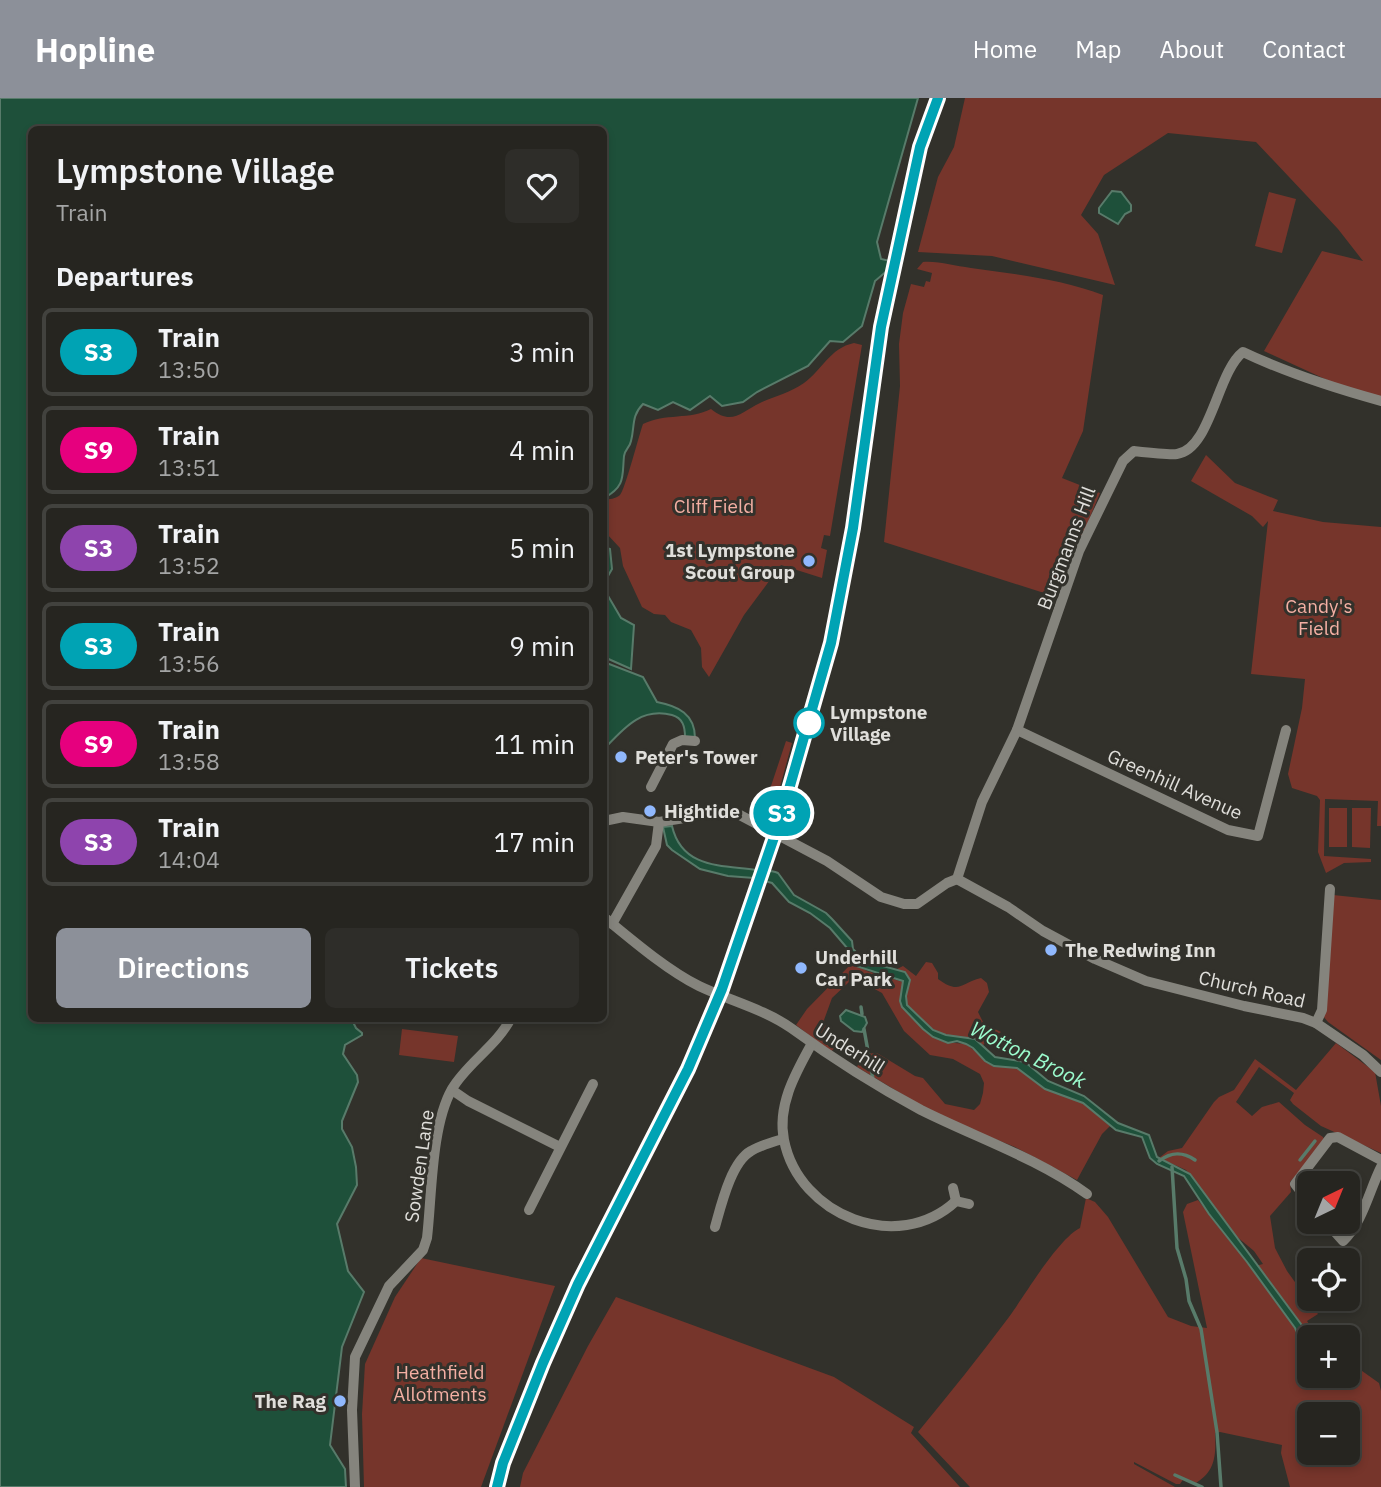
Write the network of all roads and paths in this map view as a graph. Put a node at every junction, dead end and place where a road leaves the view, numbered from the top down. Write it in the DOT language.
graph roads {
  1 [pos="1381,401"];
  2 [pos="1017,730"];
  3 [pos="1286,730"];
  4 [pos="695,741"];
  5 [pos="651,787"];
  6 [pos="607,820"];
  7 [pos="659,822"];
  8 [pos="957,879"];
  9 [pos="1330,889"];
  10 [pos="608,920"];
  11 [pos="508,1022"];
  12 [pos="1316,1023"];
  13 [pos="811,1045"];
  14 [pos="1381,1072"];
  15 [pos="593,1084"];
  16 [pos="452,1090"];
  17 [pos="783,1139"];
  18 [pos="560,1147"];
  19 [pos="1381,1160"];
  20 [pos="1381,1167"];
  21 [pos="1305,1171"];
  22 [pos="953,1188"];
  23 [pos="712,1192"];
  24 [pos="1087,1194"];
  25 [pos="724,1197"];
  26 [pos="956,1201"];
  27 [pos="969,1204"];
  28 [pos="529,1210"];
  29 [pos="1360,1215"];
  30 [pos="715,1227"];
  31 [pos="1336,1234"];
  32 [pos="1349,1234"];
  33 [pos="355,1487"];
  1 -- 2 [label="street, Burgmanns Hill"];
  2 -- 3 [label="street, Greenhill Avenue"];
  2 -- 8 [label="street, Burgmanns Hill"];
  4 -- 5 [label="street"];
  6 -- 7 [label="street"];
  7 -- 8 [label="street"];
  7 -- 10 [label="street"];
  8 -- 12 [label="street, Church Road"];
  9 -- 12 [label="street"];
  10 -- 13 [label="street, Underhill"];
  11 -- 16 [label="street, Sowden Lane"];
  12 -- 14 [label="street, Church Road"];
  13 -- 17 [label="street"];
  13 -- 24 [label="street, Underhill"];
  15 -- 18 [label="street"];
  16 -- 18 [label="street"];
  16 -- 33 [label="street, Sowden Lane"];
  17 -- 25 [label="street"];
  17 -- 26 [label="street"];
  18 -- 28 [label="street"];
  19 -- 21 [label="street"];
  20 -- 29 [label="street"];
  22 -- 26 [label="street"];
  23 -- 25 [label="street"];
  25 -- 30 [label="street"];
  26 -- 27 [label="street"];
  31 -- 32 [label="street"];
}
